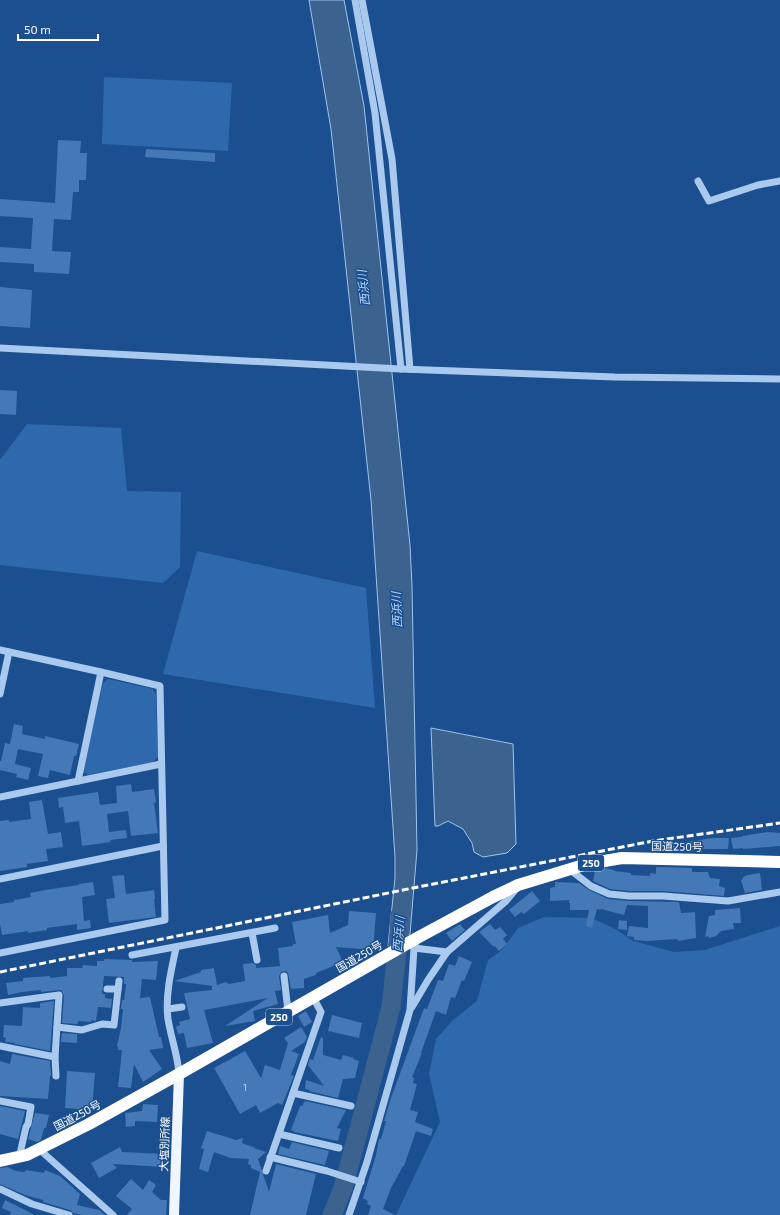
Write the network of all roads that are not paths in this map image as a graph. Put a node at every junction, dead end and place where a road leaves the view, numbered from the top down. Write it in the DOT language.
graph roads {
  1 [pos="355,0"];
  2 [pos="362,0"];
  3 [pos="698,181"];
  4 [pos="780,181"];
  5 [pos="0,348"];
  6 [pos="401,368"];
  7 [pos="410,369"];
  8 [pos="780,379"];
  9 [pos="0,650"];
  10 [pos="9,652"];
  11 [pos="101,672"];
  12 [pos="0,694"];
  13 [pos="161,764"];
  14 [pos="78,781"];
  15 [pos="0,797"];
  16 [pos="163,846"];
  17 [pos="780,862"];
  18 [pos="569,869"];
  19 [pos="0,879"];
  20 [pos="518,885"];
  21 [pos="780,892"];
  22 [pos="275,928"];
  23 [pos="252,933"];
  24 [pos="416,943"];
  25 [pos="176,948"];
  26 [pos="447,952"];
  27 [pos="0,953"];
  28 [pos="132,955"];
  29 [pos="256,960"];
  30 [pos="284,976"];
  31 [pos="119,981"];
  32 [pos="107,989"];
  33 [pos="118,989"];
  34 [pos="313,997"];
  35 [pos="0,1004"];
  36 [pos="182,1007"];
  37 [pos="168,1009"];
  38 [pos="410,1010"];
  39 [pos="288,1011"];
  40 [pos="57,1027"];
  41 [pos="0,1046"];
  42 [pos="55,1057"];
  43 [pos="179,1074"];
  44 [pos="56,1076"];
  45 [pos="293,1093"];
  46 [pos="0,1100"];
  47 [pos="351,1106"];
  48 [pos="279,1134"];
  49 [pos="339,1148"];
  50 [pos="40,1150"];
  51 [pos="270,1157"];
  52 [pos="19,1158"];
  53 [pos="0,1161"];
  54 [pos="266,1171"];
  55 [pos="358,1181"];
  56 [pos="0,1189"];
  57 [pos="65,1214"];
  58 [pos="113,1215"];
  59 [pos="174,1215"];
  60 [pos="349,1215"];
  1 -- 6 [label="street"];
  2 -- 7 [label="street"];
  3 -- 4 [label="street"];
  5 -- 6 [label="street"];
  6 -- 7 [label="street"];
  7 -- 8 [label="street"];
  9 -- 10 [label="street"];
  10 -- 11 [label="street"];
  10 -- 12 [label="street"];
  11 -- 13 [label="street"];
  11 -- 14 [label="street"];
  13 -- 14 [label="street"];
  13 -- 16 [label="street"];
  14 -- 15 [label="street"];
  16 -- 19 [label="street"];
  16 -- 27 [label="street"];
  17 -- 18 [label="highway, 国道250号 / 250"];
  18 -- 20 [label="highway, 国道250号 / 250"];
  18 -- 21 [label="street"];
  20 -- 24 [label="highway, 国道250号 / 250"];
  20 -- 26 [label="street"];
  22 -- 23 [label="street"];
  23 -- 25 [label="street"];
  23 -- 29 [label="street"];
  24 -- 26 [label="street"];
  24 -- 34 [label="highway, 国道250号 / 250"];
  24 -- 38 [label="street"];
  25 -- 28 [label="street"];
  25 -- 37 [label="street"];
  26 -- 38 [label="street"];
  30 -- 39 [label="street"];
  31 -- 33 [label="street"];
  32 -- 33 [label="street"];
  33 -- 40 [label="street"];
  34 -- 39 [label="highway, 国道250号 / 250"];
  34 -- 45 [label="street"];
  35 -- 40 [label="street"];
  36 -- 37 [label="street"];
  37 -- 43 [label="street"];
  38 -- 55 [label="street"];
  39 -- 43 [label="highway, 国道250号 / 250"];
  40 -- 42 [label="street"];
  41 -- 42 [label="street"];
  42 -- 44 [label="street"];
  43 -- 50 [label="highway, 国道250号 / 250"];
  43 -- 59 [label="main road, 大塩別所線"];
  45 -- 47 [label="street"];
  45 -- 48 [label="street"];
  46 -- 52 [label="street"];
  48 -- 49 [label="street"];
  48 -- 51 [label="street"];
  50 -- 52 [label="highway, 国道250号 / 250"];
  50 -- 58 [label="street"];
  51 -- 54 [label="street"];
  51 -- 55 [label="street"];
  52 -- 53 [label="highway, 国道250号 / 250"];
  55 -- 60 [label="street"];
  56 -- 57 [label="street"];
}
